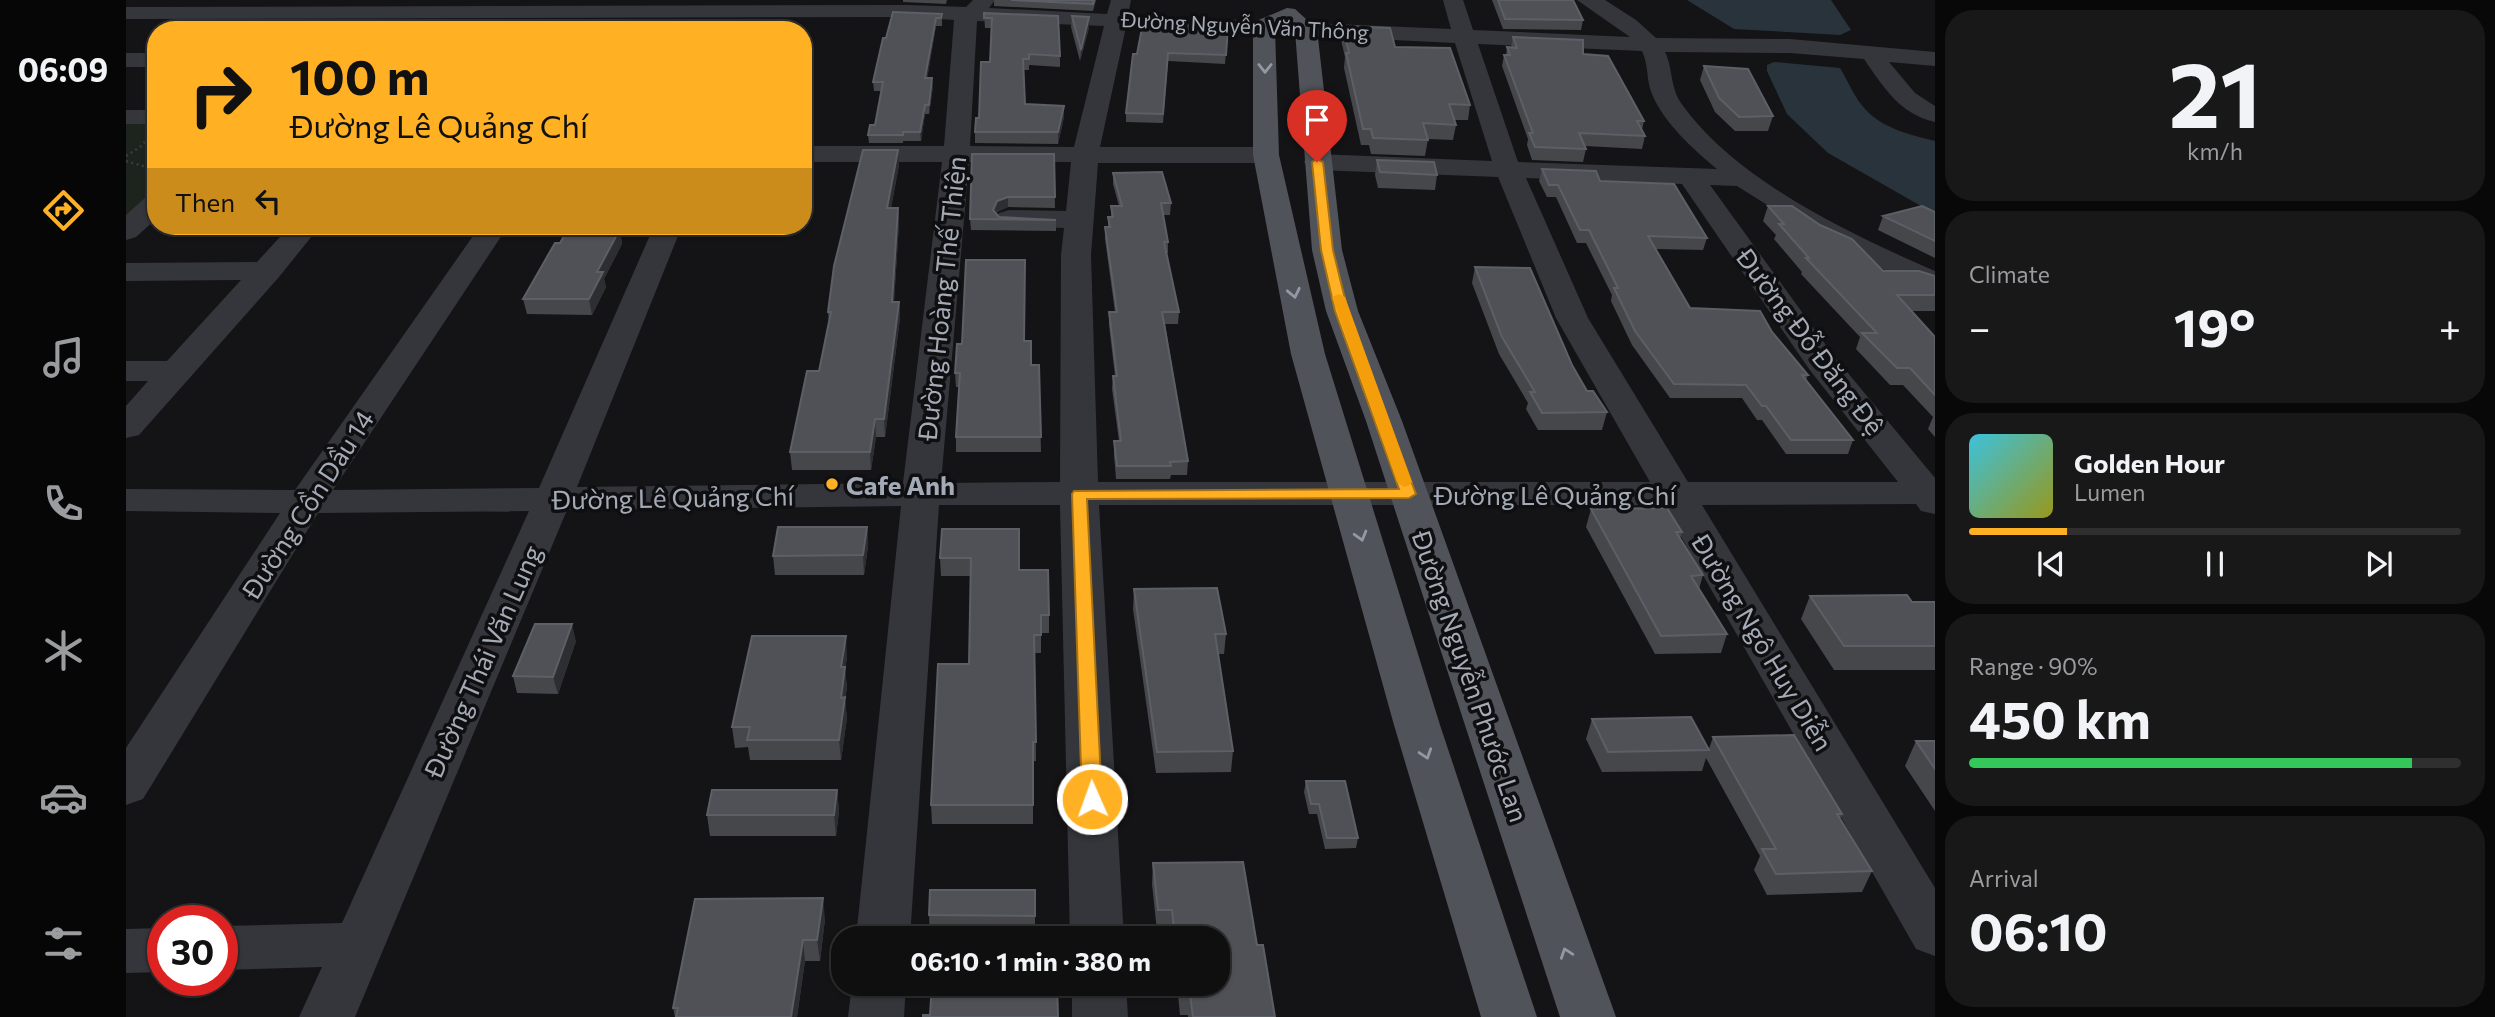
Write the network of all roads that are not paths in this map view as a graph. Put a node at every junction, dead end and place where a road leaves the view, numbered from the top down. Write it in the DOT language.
graph roads {
  1 [pos="1587,0"];
  2 [pos="978,7"];
  3 [pos="1119,10"];
  4 [pos="126,13"];
  5 [pos="758,13"];
  6 [pos="1286,17"];
  7 [pos="1458,17"];
  8 [pos="624,20"];
  9 [pos="478,21"];
  10 [pos="1651,44"];
  11 [pos="1872,54"];
  12 [pos="1935,59"];
  13 [pos="126,60"];
  14 [pos="147,60"];
  15 [pos="1935,116"];
  16 [pos="126,117"];
  17 [pos="147,121"];
  18 [pos="812,155"];
  19 [pos="956,155"];
  20 [pos="1085,155"];
  21 [pos="1266,155"];
  22 [pos="1317,162"];
  23 [pos="1508,170"];
  24 [pos="1690,176"];
  25 [pos="1743,178"];
  26 [pos="147,211"];
  27 [pos="1009,219"];
  28 [pos="1079,220"];
  29 [pos="126,231"];
  30 [pos="298,235"];
  31 [pos="488,235"];
  32 [pos="664,235"];
  33 [pos="268,271"];
  34 [pos="126,272"];
  35 [pos="1935,282"];
  36 [pos="126,371"];
  37 [pos="178,371"];
  38 [pos="126,427"];
  39 [pos="922,494"];
  40 [pos="1079,494"];
  41 [pos="1348,494"];
  42 [pos="1409,494"];
  43 [pos="1675,494"];
  44 [pos="1932,497"];
  45 [pos="553,499"];
  46 [pos="126,500"];
  47 [pos="306,502"];
  48 [pos="126,787"];
  49 [pos="884,926"];
  50 [pos="1097,926"];
  51 [pos="1935,934"];
  52 [pos="358,944"];
  53 [pos="238,948"];
  54 [pos="147,950"];
  55 [pos="126,951"];
  56 [pos="878,996"];
  57 [pos="1099,996"];
  58 [pos="327,1017"];
  59 [pos="876,1017"];
  60 [pos="1100,1017"];
  61 [pos="1508,1017"];
  62 [pos="1588,1017"];
  1 -- 10 [label="street"];
  2 -- 3 [label="street, Đường Nguyễn Văn Thông"];
  2 -- 5 [label="street, Đường Nguyễn Văn Thông"];
  2 -- 19 [label="street, Đường Hoàng Thế Thiện"];
  3 -- 6 [label="street, Đường Nguyễn Văn Thông"];
  3 -- 20 [label="street"];
  4 -- 9 [label="street, Đường Nguyễn Văn Thông"];
  5 -- 8 [label="street, Đường Nguyễn Văn Thông"];
  6 -- 7 [label="street, Đường Nguyễn Văn Thông"];
  6 -- 21 [label="main road, one-way"];
  6 -- 22 [label="main road, Đường Nguyễn Phước Lan"];
  7 -- 10 [label="street, Đường Nguyễn Văn Thông"];
  7 -- 23 [label="street, Đường Ngô Huy Diễn"];
  8 -- 9 [label="street, Đường Nguyễn Văn Thông"];
  10 -- 11 [label="street, Đường Nguyễn Văn Thông"];
  10 -- 25 [label="street"];
  11 -- 12 [label="street, Đường Nguyễn Văn Thông"];
  11 -- 15 [label="street"];
  13 -- 14 [label="street"];
  16 -- 17 [label="street"];
  18 -- 19 [label="street"];
  19 -- 20 [label="street"];
  19 -- 39 [label="street, Đường Hoàng Thế Thiện"];
  20 -- 21 [label="street"];
  20 -- 28 [label="street"];
  21 -- 41 [label="main road, one-way"];
  22 -- 23 [label="street"];
  22 -- 42 [label="main road, Đường Nguyễn Phước Lan"];
  23 -- 24 [label="street"];
  23 -- 43 [label="street, Đường Ngô Huy Diễn"];
  24 -- 25 [label="street"];
  24 -- 44 [label="street, Đường Đỗ Đăng Đệ"];
  25 -- 35 [label="street"];
  26 -- 29 [label="street"];
  27 -- 28 [label="street"];
  28 -- 40 [label="street"];
  30 -- 33 [label="street"];
  31 -- 47 [label="street, Đường Cồn Dầu 14"];
  32 -- 45 [label="street, Đường Thái Văn Lung"];
  33 -- 34 [label="street"];
  33 -- 37 [label="street"];
  36 -- 37 [label="street"];
  37 -- 38 [label="street"];
  39 -- 40 [label="street, Đường Lê Quảng Chí"];
  39 -- 45 [label="street, Đường Lê Quảng Chí"];
  39 -- 49 [label="street, Đường Hoàng Thế Thiện"];
  40 -- 41 [label="street, Đường Lê Quảng Chí"];
  40 -- 50 [label="street"];
  41 -- 42 [label="street, Đường Lê Quảng Chí"];
  41 -- 61 [label="main road, one-way"];
  42 -- 43 [label="street, Đường Lê Quảng Chí"];
  62 -- 42 [label="main road, Đường Nguyễn Phước Lan, one-way"];
  43 -- 44 [label="street, Đường Lê Quảng Chí"];
  43 -- 51 [label="street, Đường Ngô Huy Diễn"];
  45 -- 47 [label="street, Đường Lê Quảng Chí"];
  45 -- 52 [label="street, Đường Thái Văn Lung"];
  46 -- 47 [label="street, Đường Lê Quảng Chí"];
  47 -- 48 [label="street, Đường Cồn Dầu 14"];
  52 -- 53 [label="street"];
  52 -- 58 [label="street, Đường Thái Văn Lung"];
  54 -- 55 [label="street"];
  56 -- 59 [label="street"];
  57 -- 60 [label="street"];
}
